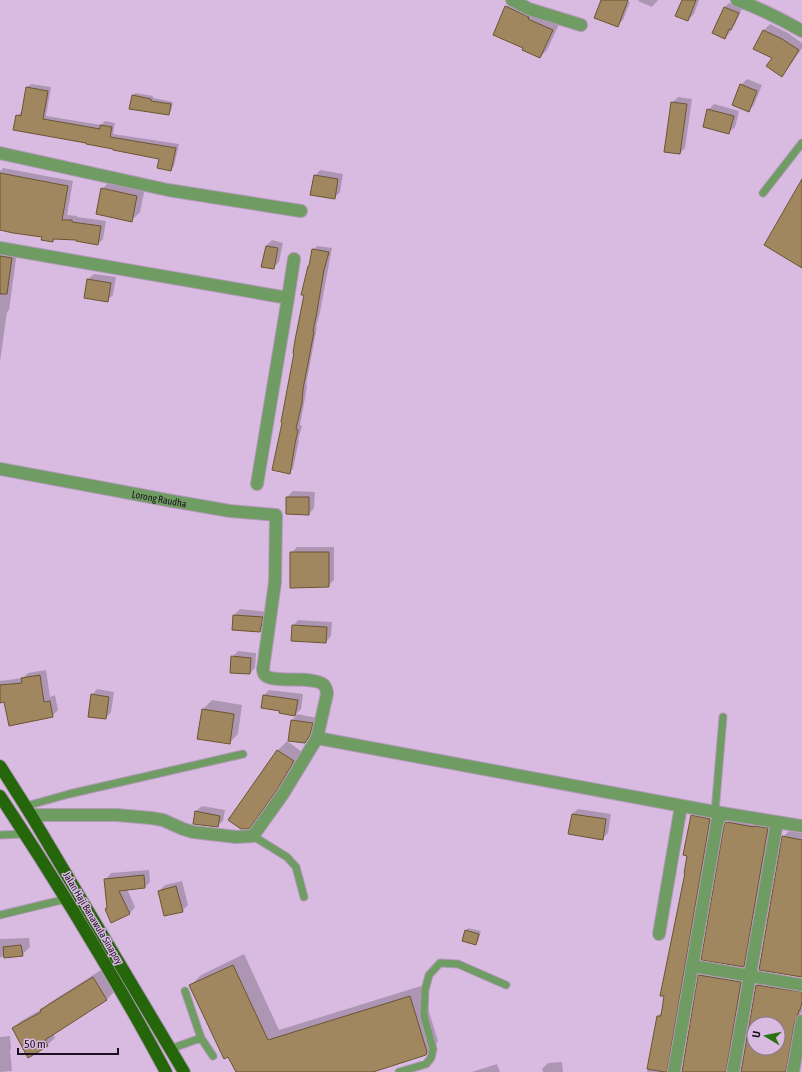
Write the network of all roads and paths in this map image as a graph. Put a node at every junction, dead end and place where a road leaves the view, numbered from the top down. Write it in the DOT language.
graph roads {
  1 [pos="512,0"];
  2 [pos="745,1"];
  3 [pos="581,25"];
  4 [pos="802,31"];
  5 [pos="802,143"];
  6 [pos="0,153"];
  7 [pos="763,193"];
  8 [pos="301,211"];
  9 [pos="0,248"];
  10 [pos="294,259"];
  11 [pos="288,298"];
  12 [pos="0,469"];
  13 [pos="257,484"];
  14 [pos="722,716"];
  15 [pos="317,738"];
  16 [pos="243,754"];
  17 [pos="0,766"];
  18 [pos="0,796"];
  19 [pos="681,806"];
  20 [pos="28,810"];
  21 [pos="719,813"];
  22 [pos="776,822"];
  23 [pos="802,826"];
  24 [pos="25,834"];
  25 [pos="0,835"];
  26 [pos="253,836"];
  27 [pos="304,897"];
  28 [pos="66,899"];
  29 [pos="0,915"];
  30 [pos="659,934"];
  31 [pos="693,966"];
  32 [pos="750,976"];
  33 [pos="506,985"];
  34 [pos="802,985"];
  35 [pos="185,991"];
  36 [pos="802,1021"];
  37 [pos="202,1038"];
  38 [pos="170,1049"];
  39 [pos="213,1056"];
  40 [pos="166,1072"];
  41 [pos="184,1072"];
  42 [pos="399,1072"];
  43 [pos="674,1072"];
  44 [pos="733,1072"];
  45 [pos="793,1072"];
  1 -- 3 [label="street"];
  2 -- 4 [label="street"];
  5 -- 7 [label="lane"];
  6 -- 8 [label="street"];
  9 -- 11 [label="street"];
  10 -- 11 [label="street"];
  11 -- 13 [label="street"];
  12 -- 15 [label="street, Lorong Raudha"];
  14 -- 21 [label="lane"];
  15 -- 19 [label="street"];
  15 -- 26 [label="street"];
  16 -- 20 [label="lane"];
  17 -- 20 [label="highway, Jalan Haji Banawula Sinapoy"];
  18 -- 24 [label="highway, Jalan Haji Banawula Sinapoy"];
  19 -- 21 [label="street"];
  19 -- 30 [label="street"];
  20 -- 26 [label="street"];
  20 -- 38 [label="highway, Jalan Haji Banawula Sinapoy"];
  21 -- 22 [label="street"];
  21 -- 31 [label="street"];
  22 -- 23 [label="street"];
  22 -- 32 [label="street"];
  24 -- 25 [label="lane"];
  24 -- 28 [label="highway, Jalan Haji Banawula Sinapoy"];
  26 -- 27 [label="lane"];
  28 -- 29 [label="lane"];
  28 -- 40 [label="highway, Jalan Haji Banawula Sinapoy"];
  31 -- 32 [label="street"];
  31 -- 43 [label="street"];
  32 -- 34 [label="street"];
  32 -- 44 [label="street"];
  33 -- 42 [label="lane"];
  35 -- 37 [label="lane"];
  36 -- 45 [label="street"];
  37 -- 38 [label="lane"];
  37 -- 39 [label="lane"];
  38 -- 41 [label="highway, Jalan Haji Banawula Sinapoy"];
}
